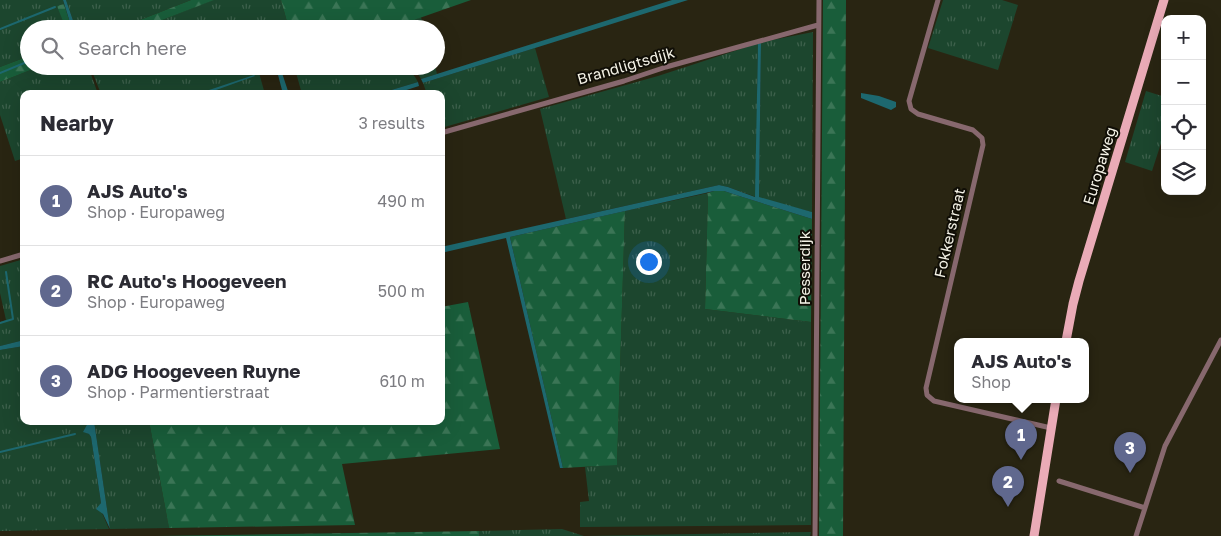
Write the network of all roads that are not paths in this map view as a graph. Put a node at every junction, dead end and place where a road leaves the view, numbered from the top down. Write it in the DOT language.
graph roads {
  1 [pos="818,0"];
  2 [pos="938,0"];
  3 [pos="1164,0"];
  4 [pos="818,25"];
  5 [pos="445,132"];
  6 [pos="20,255"];
  7 [pos="0,261"];
  8 [pos="1067,338"];
  9 [pos="1221,340"];
  10 [pos="1055,403"];
  11 [pos="1051,428"];
  12 [pos="1059,481"];
  13 [pos="1145,508"];
  14 [pos="815,536"];
  15 [pos="1034,536"];
  16 [pos="1136,536"];
  1 -- 4 [label="street, Pesserdijk"];
  2 -- 11 [label="street, Fokkerstraat"];
  3 -- 8 [label="main road, Europaweg"];
  4 -- 5 [label="street, Brandligtsdijk"];
  4 -- 14 [label="street, Pesserdijk"];
  6 -- 7 [label="street"];
  9 -- 13 [label="street"];
  10 -- 11 [label="main road"];
  11 -- 15 [label="main road"];
  12 -- 13 [label="street"];
  13 -- 16 [label="street"];
}
